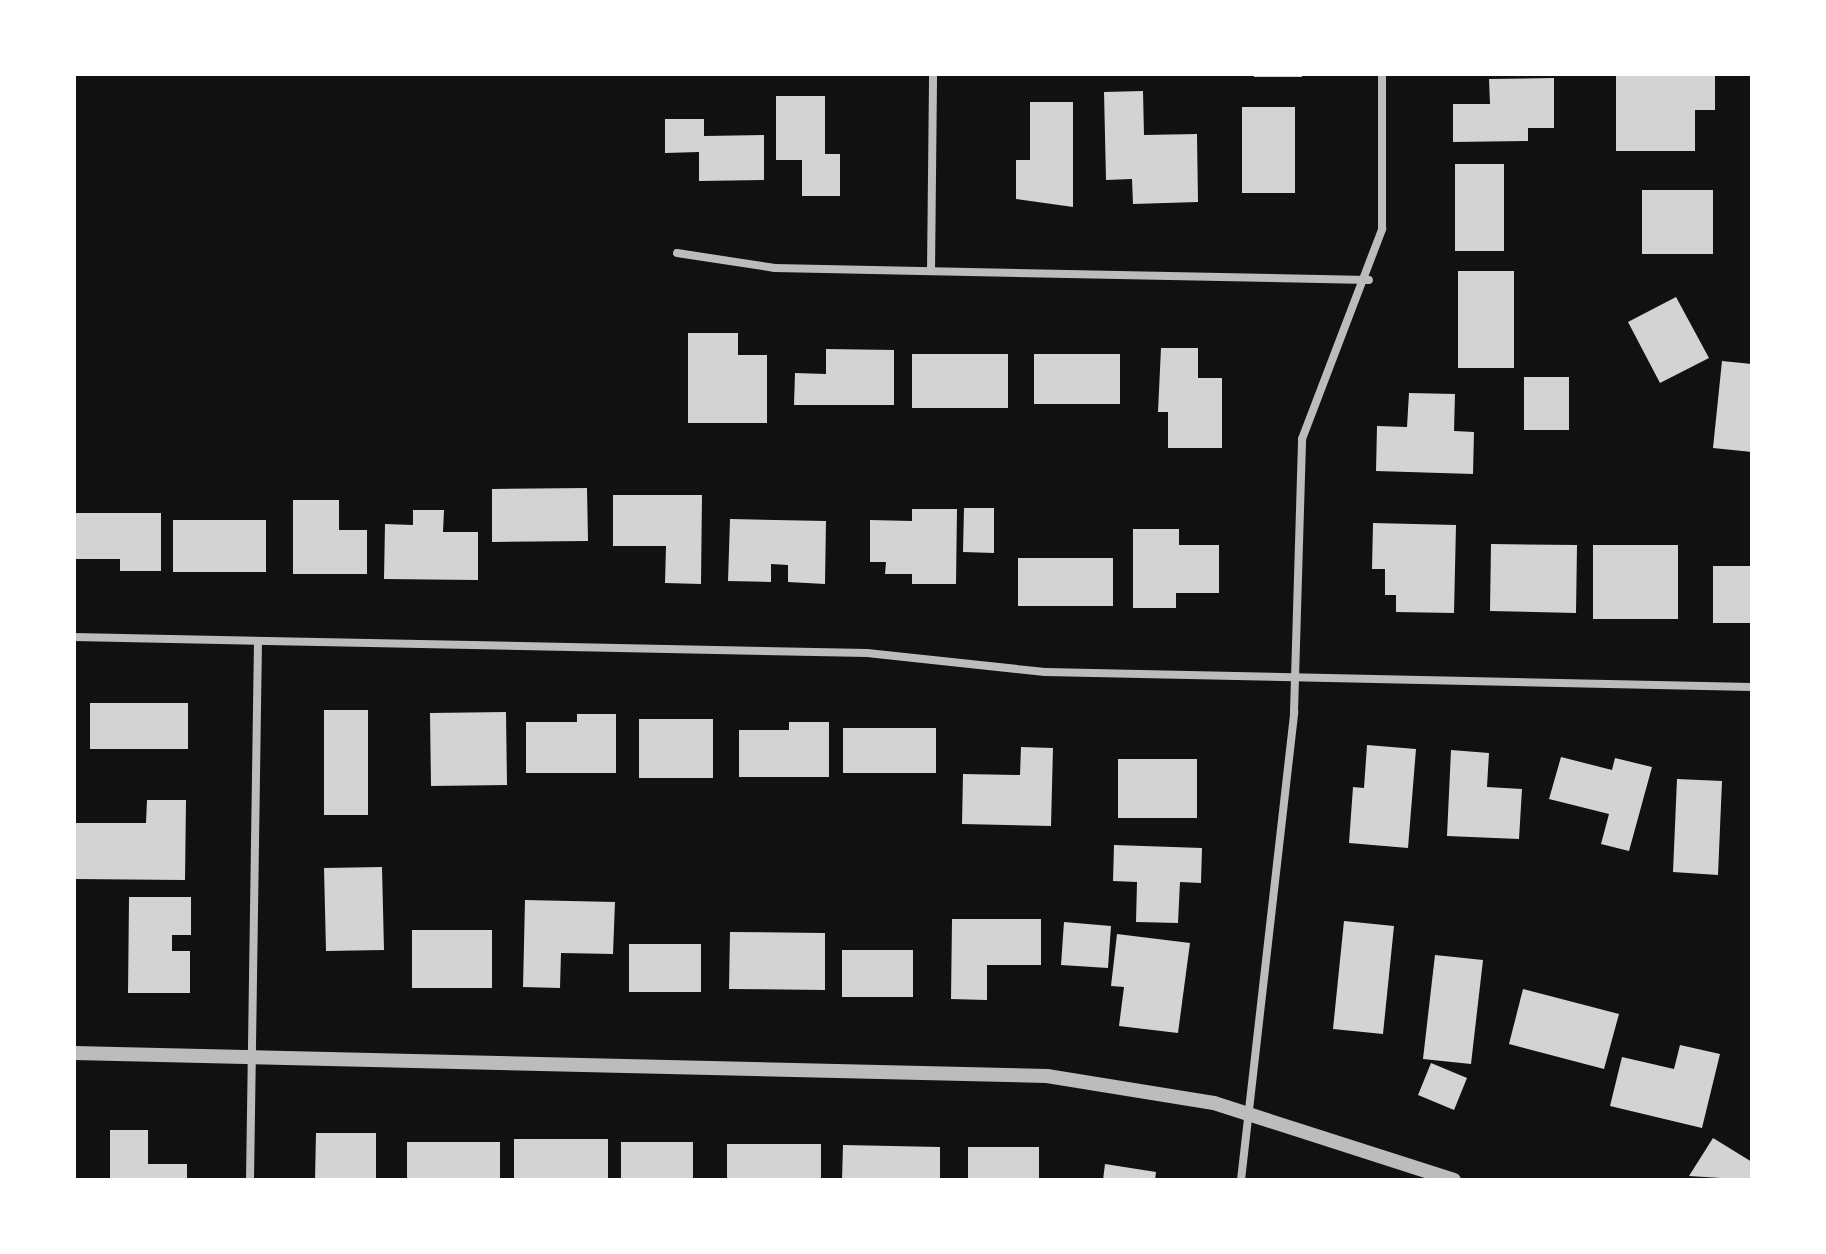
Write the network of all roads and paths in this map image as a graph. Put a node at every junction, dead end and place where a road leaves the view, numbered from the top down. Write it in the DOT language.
graph roads {
  1 [pos="933,74"];
  2 [pos="1382,74"];
  3 [pos="677,253"];
  4 [pos="931,271"];
  5 [pos="1369,280"];
  6 [pos="74,637"];
  7 [pos="258,641"];
  8 [pos="1296,679"];
  9 [pos="1752,687"];
  10 [pos="74,1053"];
  11 [pos="253,1056"];
  12 [pos="1250,1112"];
  13 [pos="250,1180"];
  14 [pos="1241,1180"];
  15 [pos="1454,1180"];
  1 -- 4 [label="street"];
  2 -- 5 [label="street"];
  3 -- 4 [label="street"];
  4 -- 5 [label="street"];
  5 -- 8 [label="street"];
  6 -- 7 [label="street"];
  7 -- 8 [label="street"];
  7 -- 11 [label="street"];
  8 -- 9 [label="street"];
  8 -- 12 [label="street"];
  10 -- 11 [label="street"];
  11 -- 12 [label="street"];
  11 -- 13 [label="street"];
  12 -- 14 [label="street"];
  12 -- 15 [label="street"];
}
